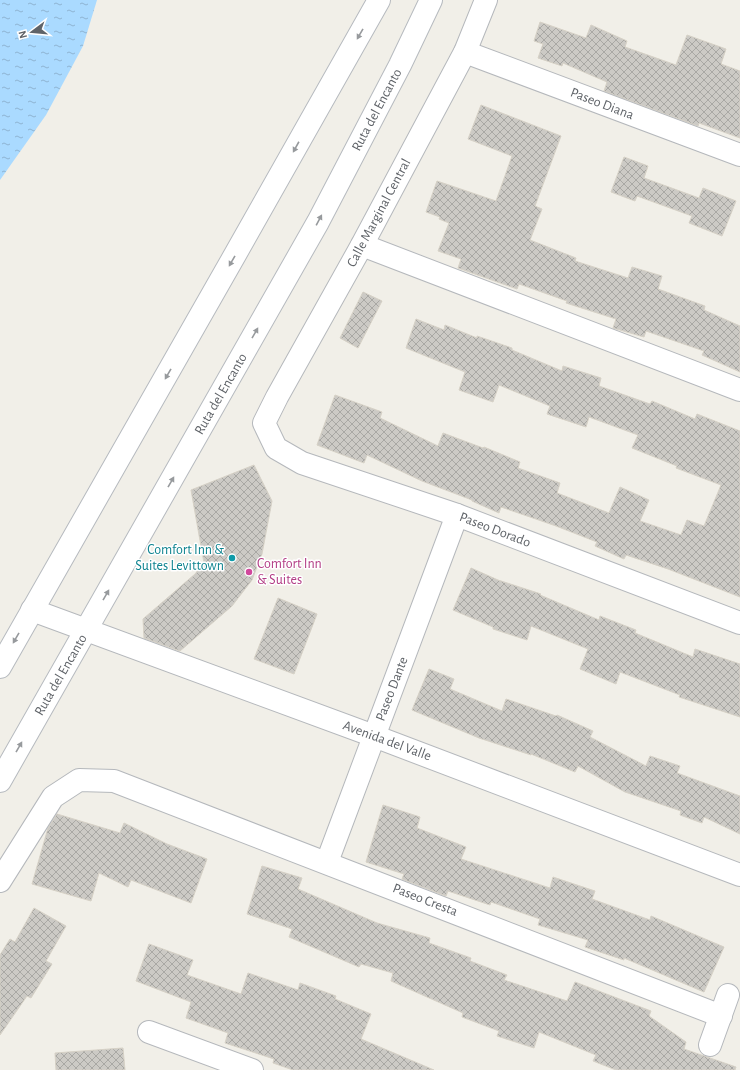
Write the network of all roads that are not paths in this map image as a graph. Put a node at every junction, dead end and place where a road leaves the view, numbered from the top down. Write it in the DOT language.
graph roads {
  1 [pos="379,0"];
  2 [pos="431,0"];
  3 [pos="486,0"];
  4 [pos="465,52"];
  5 [pos="740,155"];
  6 [pos="362,245"];
  7 [pos="740,390"];
  8 [pos="264,423"];
  9 [pos="457,515"];
  10 [pos="32,610"];
  11 [pos="740,623"];
  12 [pos="87,629"];
  13 [pos="0,666"];
  14 [pos="374,736"];
  15 [pos="0,781"];
  16 [pos="327,862"];
  17 [pos="740,875"];
  18 [pos="0,881"];
  19 [pos="728,995"];
  20 [pos="721,1016"];
  21 [pos="149,1032"];
  22 [pos="710,1045"];
  23 [pos="252,1070"];
  1 -- 10 [label="street, one-way"];
  12 -- 2 [label="street, Ruta del Encanto, one-way"];
  3 -- 4 [label="street, Calle Marginal Central"];
  4 -- 5 [label="street, Paseo Diana"];
  4 -- 6 [label="street, Calle Marginal Central"];
  6 -- 7 [label="street"];
  6 -- 8 [label="street, Calle Marginal Central"];
  8 -- 9 [label="street, Paseo Dorado"];
  9 -- 11 [label="street, Paseo Dorado"];
  9 -- 14 [label="street, Paseo Dante"];
  10 -- 12 [label="street, Avenida del Valle"];
  10 -- 13 [label="street, one-way"];
  12 -- 14 [label="street, Avenida del Valle"];
  15 -- 12 [label="street, Ruta del Encanto, one-way"];
  14 -- 16 [label="street, Paseo Dante"];
  14 -- 17 [label="street, Avenida del Valle"];
  16 -- 18 [label="street, Paseo Cresta"];
  16 -- 20 [label="street, Paseo Cresta"];
  19 -- 20 [label="street"];
  20 -- 22 [label="street"];
  21 -- 23 [label="street"];
}
